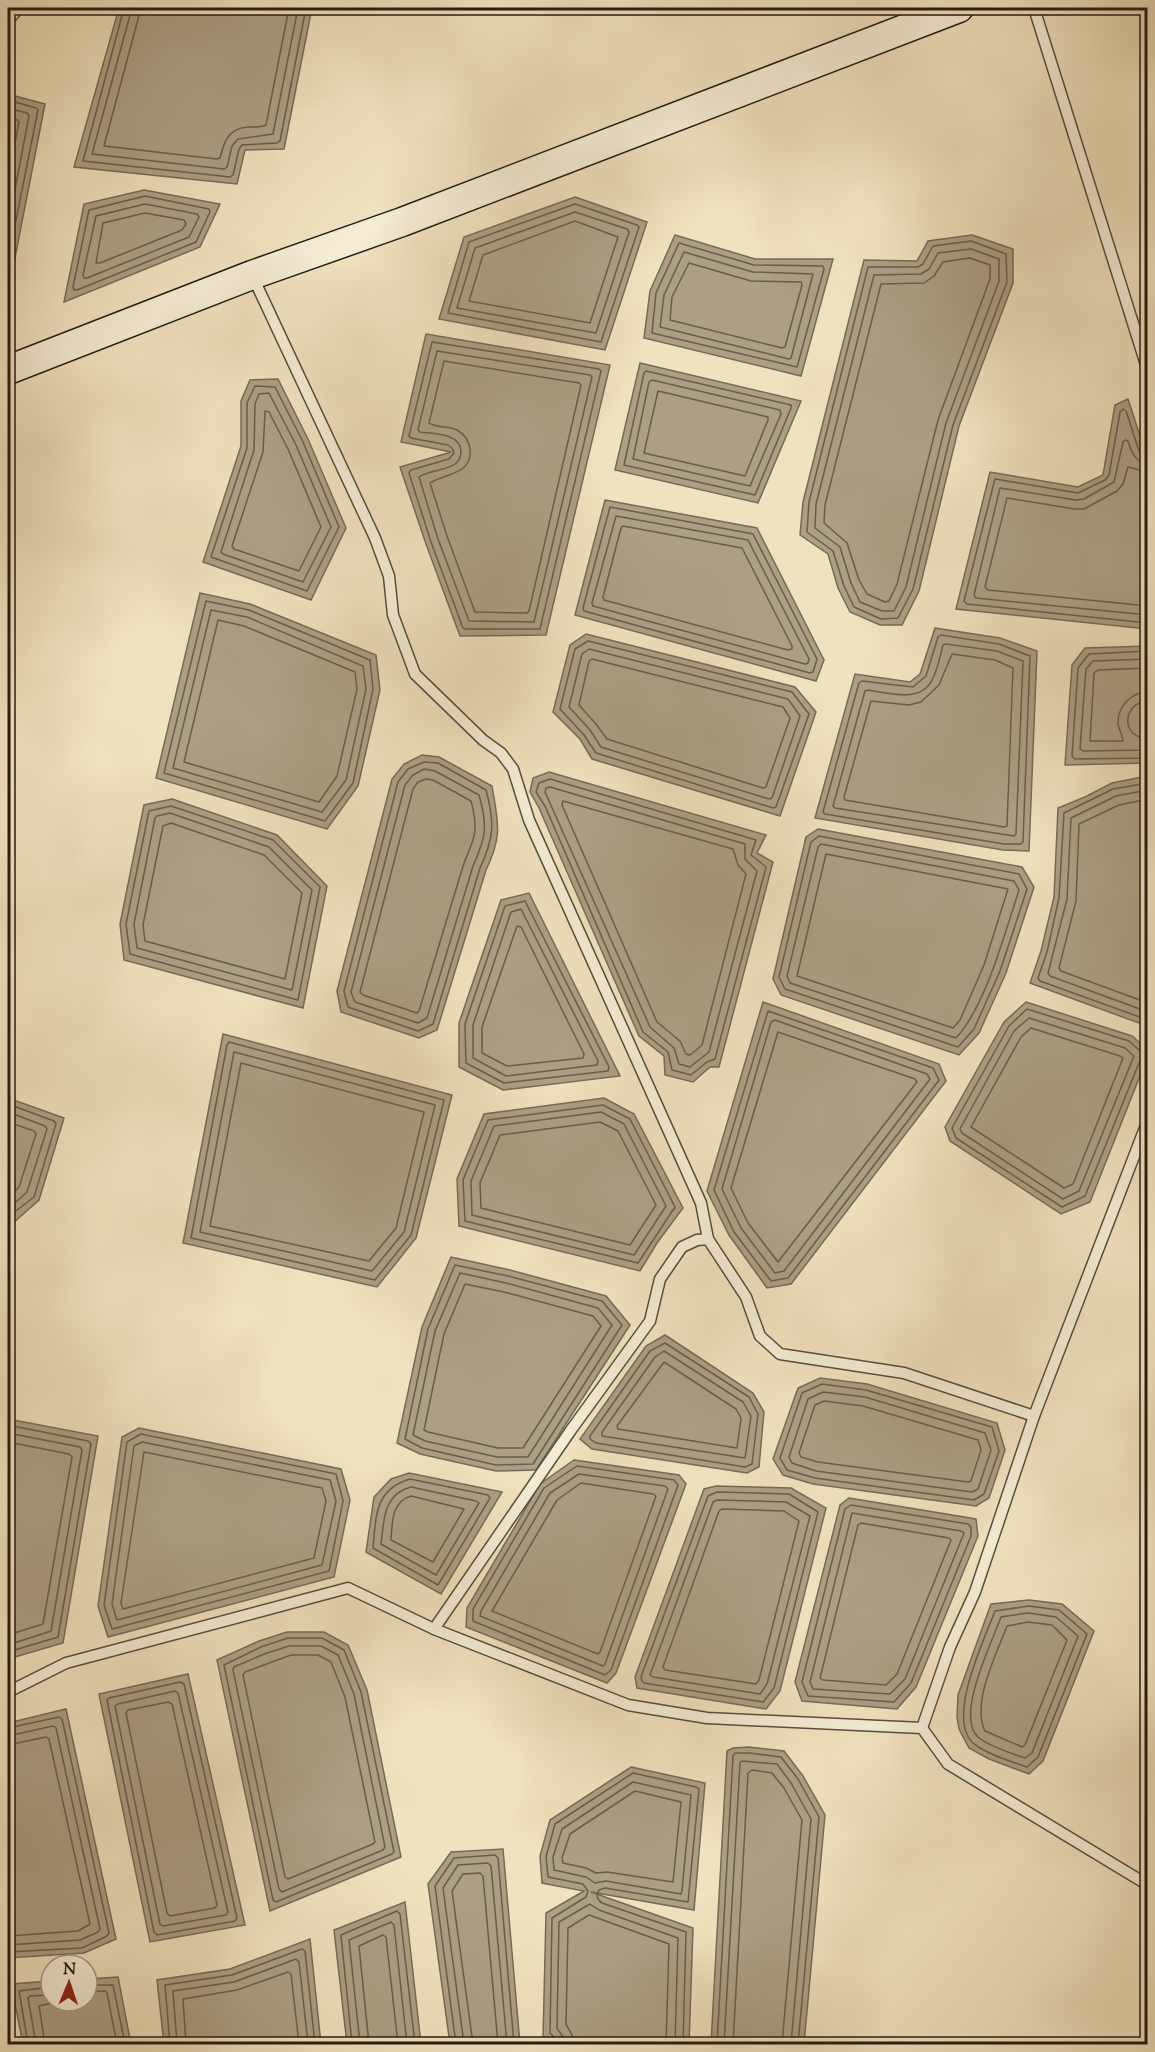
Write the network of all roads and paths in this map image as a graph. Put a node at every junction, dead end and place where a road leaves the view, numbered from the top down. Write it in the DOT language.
graph roads {
  1 [pos="19,8"];
  2 [pos="959,8"];
  3 [pos="1034,8"];
  4 [pos="8,20"];
  5 [pos="252,275"];
  6 [pos="8,370"];
  7 [pos="1148,371"];
  8 [pos="1148,1120"];
  9 [pos="708,1239"];
  10 [pos="1035,1416"];
  11 [pos="434,1629"];
  12 [pos="8,1692"];
  13 [pos="922,1728"];
  14 [pos="1148,1885"];
  1 -- 4 [label="lane"];
  2 -- 5 [label="street"];
  3 -- 7 [label="lane"];
  5 -- 6 [label="street"];
  5 -- 9 [label="lane"];
  8 -- 10 [label="lane"];
  9 -- 10 [label="lane"];
  9 -- 11 [label="lane"];
  10 -- 13 [label="lane"];
  11 -- 12 [label="lane"];
  11 -- 13 [label="lane"];
  13 -- 14 [label="lane"];
}
